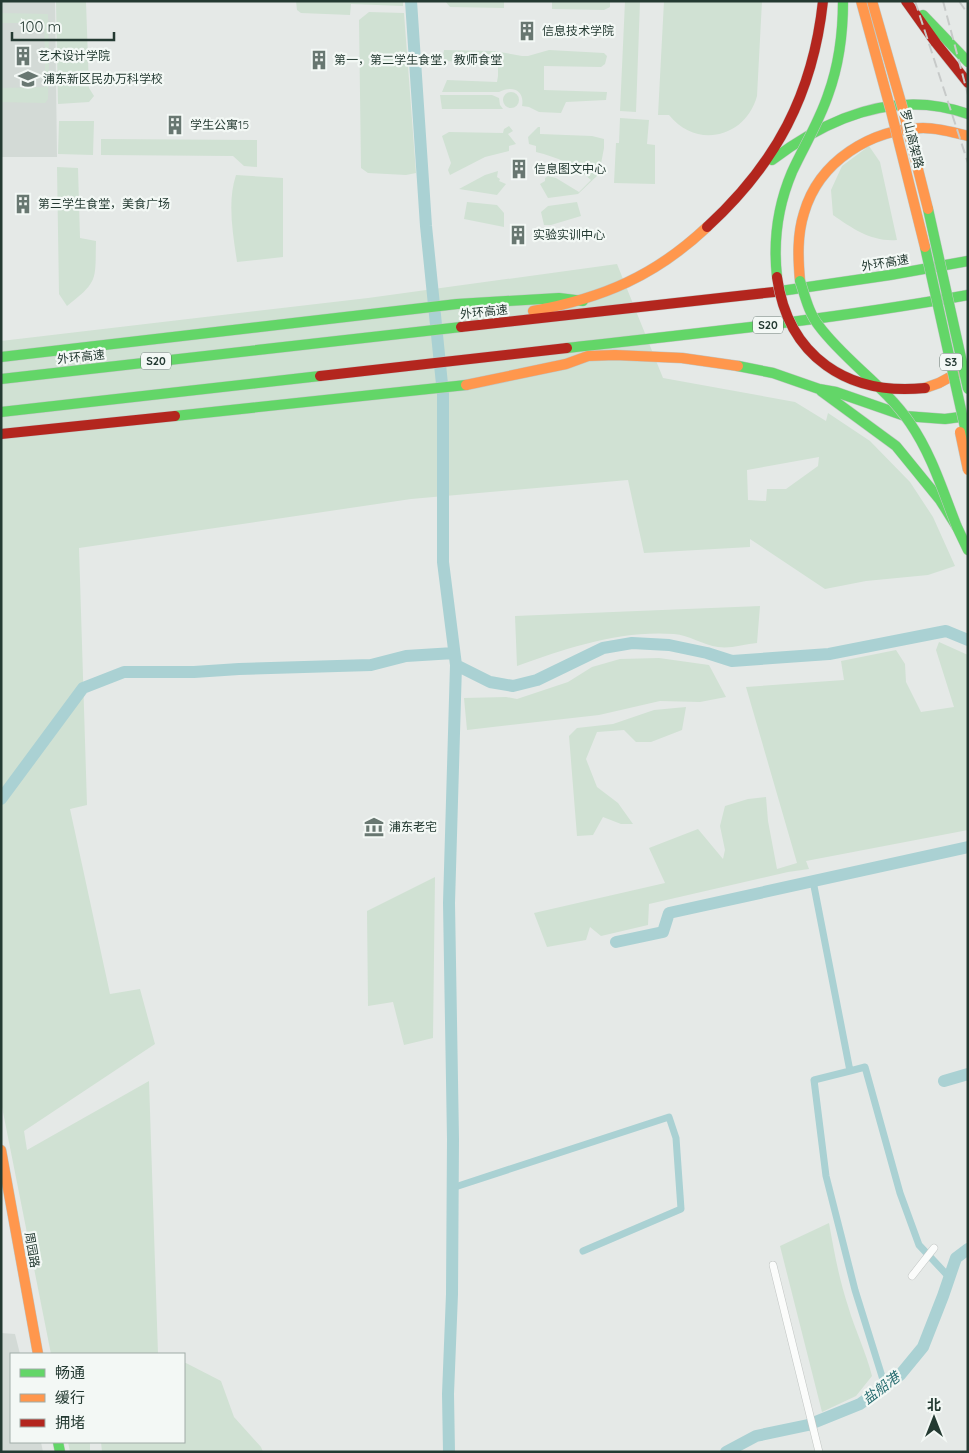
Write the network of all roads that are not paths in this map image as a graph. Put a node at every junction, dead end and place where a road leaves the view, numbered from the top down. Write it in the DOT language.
graph roads {
  1 [pos="823,1"];
  2 [pos="843,1"];
  3 [pos="856,1"];
  4 [pos="861,1"];
  5 [pos="872,1"];
  6 [pos="876,1"];
  7 [pos="906,1"];
  8 [pos="911,1"];
  9 [pos="968,62"];
  10 [pos="968,83"];
  11 [pos="968,114"];
  12 [pos="968,136"];
  13 [pos="757,174"];
  14 [pos="968,262"];
  15 [pos="939,282"];
  16 [pos="968,295"];
  17 [pos="583,300"];
  18 [pos="510,322"];
  19 [pos="567,348"];
  20 [pos="588,356"];
  21 [pos="1,357"];
  22 [pos="968,366"];
  23 [pos="968,371"];
  24 [pos="1,379"];
  25 [pos="819,389"];
  26 [pos="968,389"];
  27 [pos="1,412"];
  28 [pos="968,416"];
  29 [pos="1,434"];
  30 [pos="968,442"];
  31 [pos="968,470"];
  32 [pos="957,527"];
  33 [pos="968,550"];
  34 [pos="1,1150"];
  35 [pos="934,1248"];
  36 [pos="773,1265"];
  37 [pos="912,1276"];
  38 [pos="38,1353"];
  39 [pos="819,1450"];
  1 -- 13 [label="main road"];
  2 -- 22 [label="main road, bridge"];
  3 -- 31 [label="main road, bridge"];
  4 -- 15 [label="main road, 罗山高架路, bridge"];
  5 -- 15 [label="main road, 罗山高架路, bridge"];
  6 -- 23 [label="main road"];
  7 -- 10 [label="main road"];
  8 -- 9 [label="main road"];
  11 -- 13 [label="main road, bridge"];
  12 -- 32 [label="main road, bridge"];
  13 -- 17 [label="main road"];
  14 -- 18 [label="main road, 外环高速 / S20"];
  15 -- 26 [label="main road, S3, bridge"];
  15 -- 30 [label="main road, S3, bridge"];
  16 -- 19 [label="main road, S20"];
  17 -- 18 [label="main road"];
  17 -- 21 [label="main road"];
  18 -- 24 [label="main road, 外环高速 / S20"];
  19 -- 20 [label="main road"];
  19 -- 27 [label="main road, S20"];
  20 -- 25 [label="main road"];
  20 -- 29 [label="main road"];
  25 -- 28 [label="main road"];
  25 -- 32 [label="main road, bridge"];
  32 -- 33 [label="main road"];
  34 -- 38 [label="main road, 周园路"];
  35 -- 37 [label="street"];
  36 -- 39 [label="street"];
}
